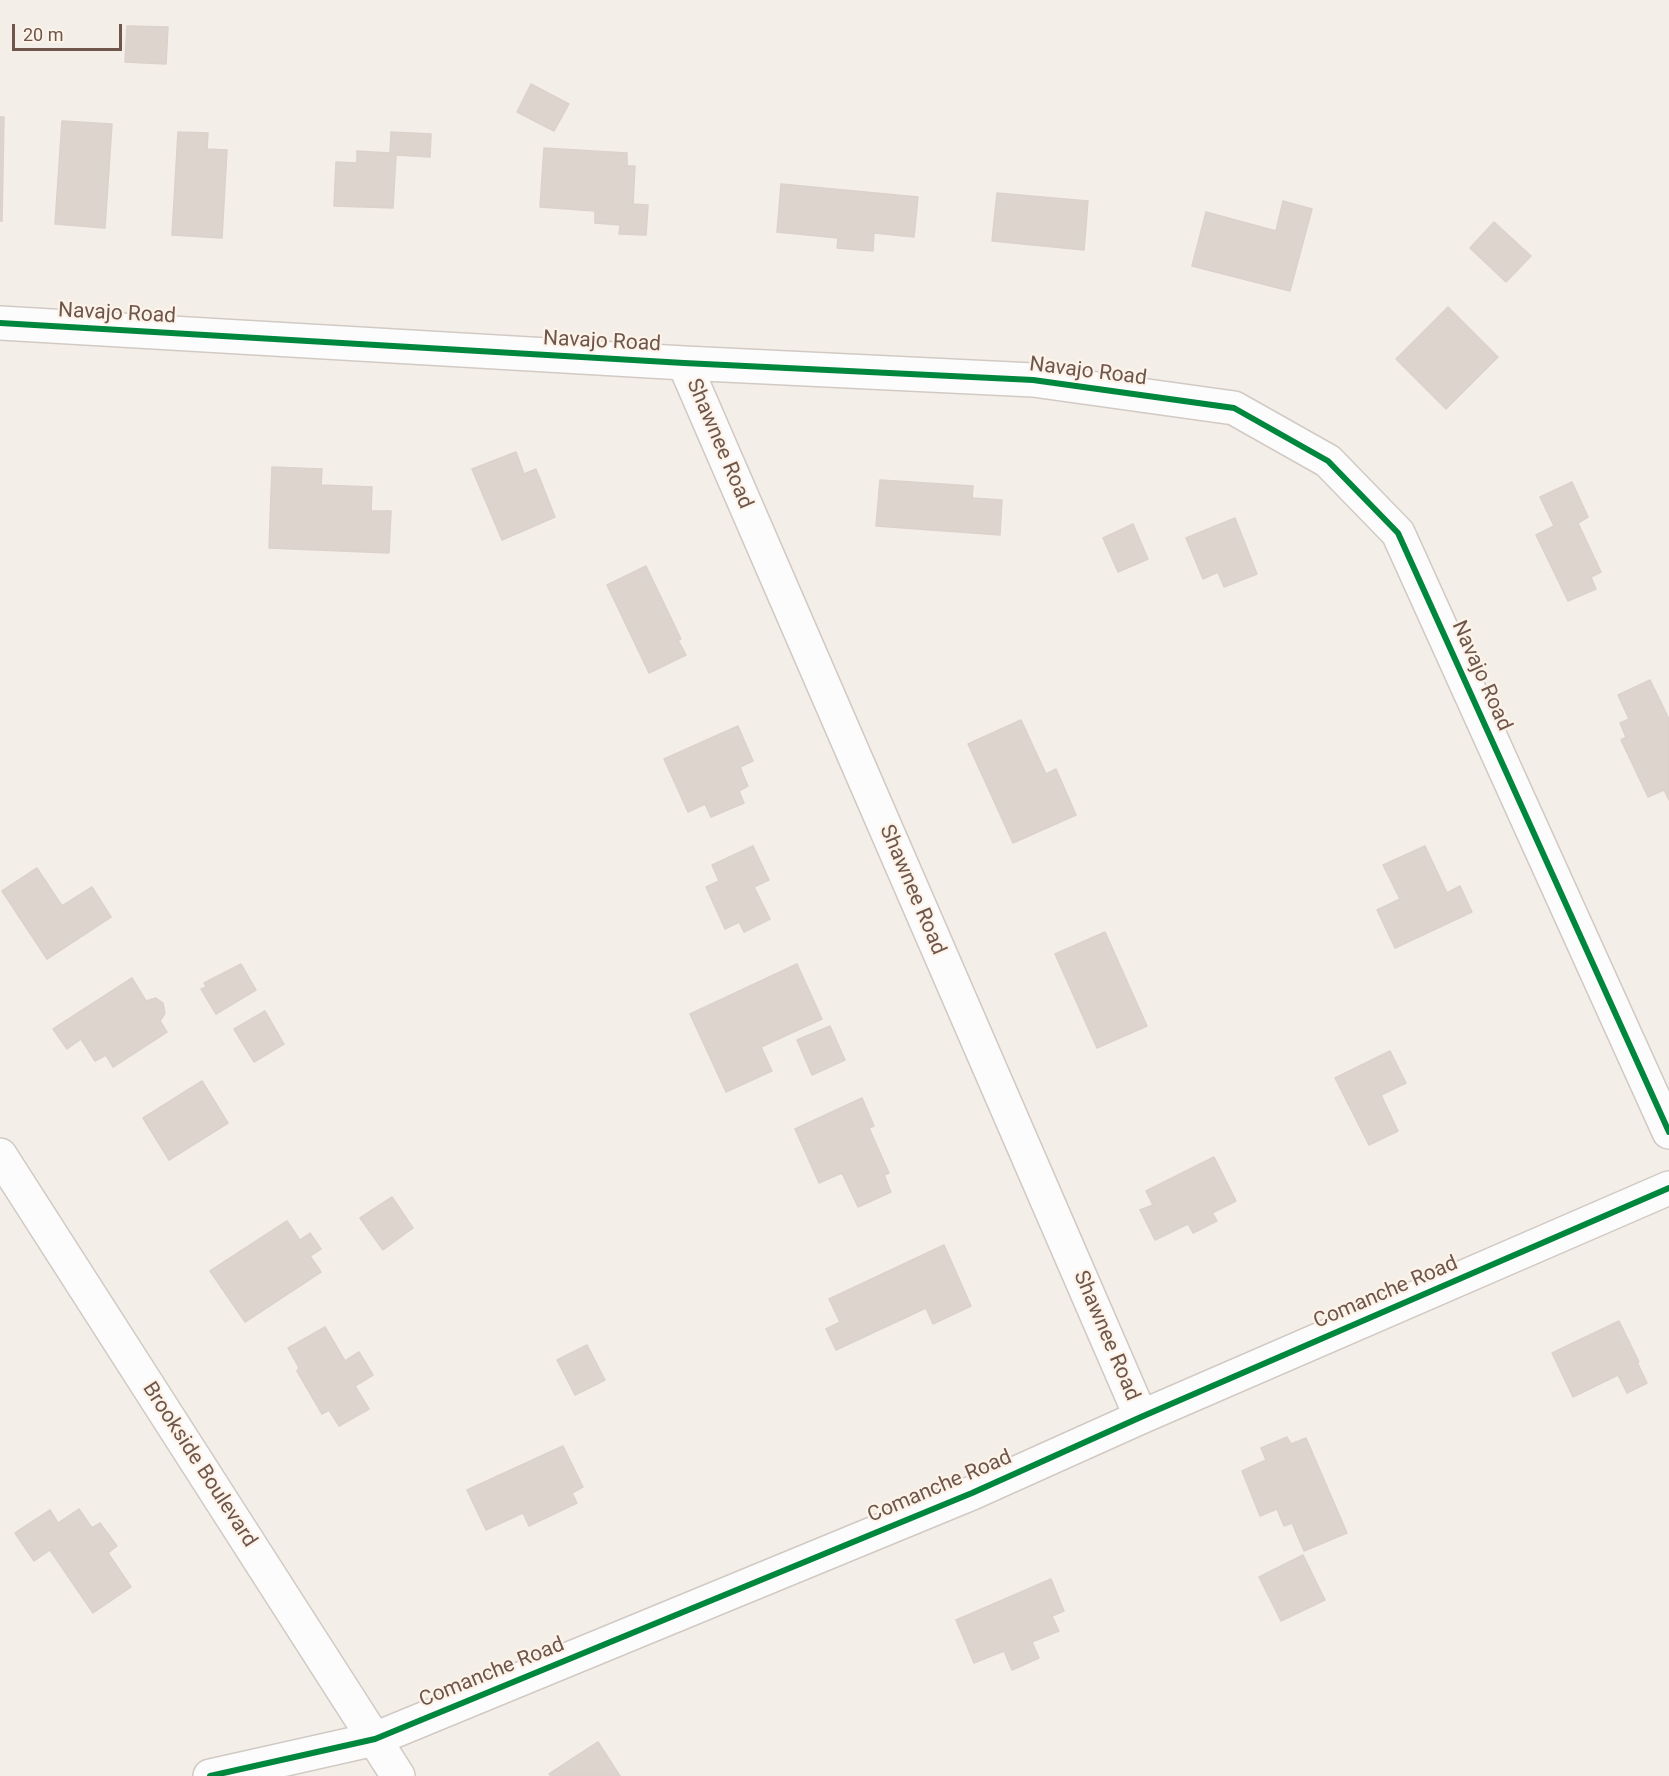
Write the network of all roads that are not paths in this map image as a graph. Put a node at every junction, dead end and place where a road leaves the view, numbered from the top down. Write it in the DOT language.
graph roads {
  1 [pos="0,323"];
  2 [pos="684,363"];
  3 [pos="1669,1132"];
  4 [pos="0,1155"];
  5 [pos="1669,1188"];
  6 [pos="1141,1417"];
  7 [pos="375,1739"];
  8 [pos="210,1776"];
  9 [pos="398,1776"];
  1 -- 2 [label="street, Navajo Road"];
  2 -- 3 [label="street, Navajo Road"];
  2 -- 6 [label="street, Shawnee Road"];
  4 -- 7 [label="street, Brookside Boulevard"];
  5 -- 6 [label="street, Comanche Road"];
  6 -- 7 [label="street, Comanche Road"];
  7 -- 8 [label="street, Comanche Road"];
  7 -- 9 [label="street, Brookside Boulevard"];
}
